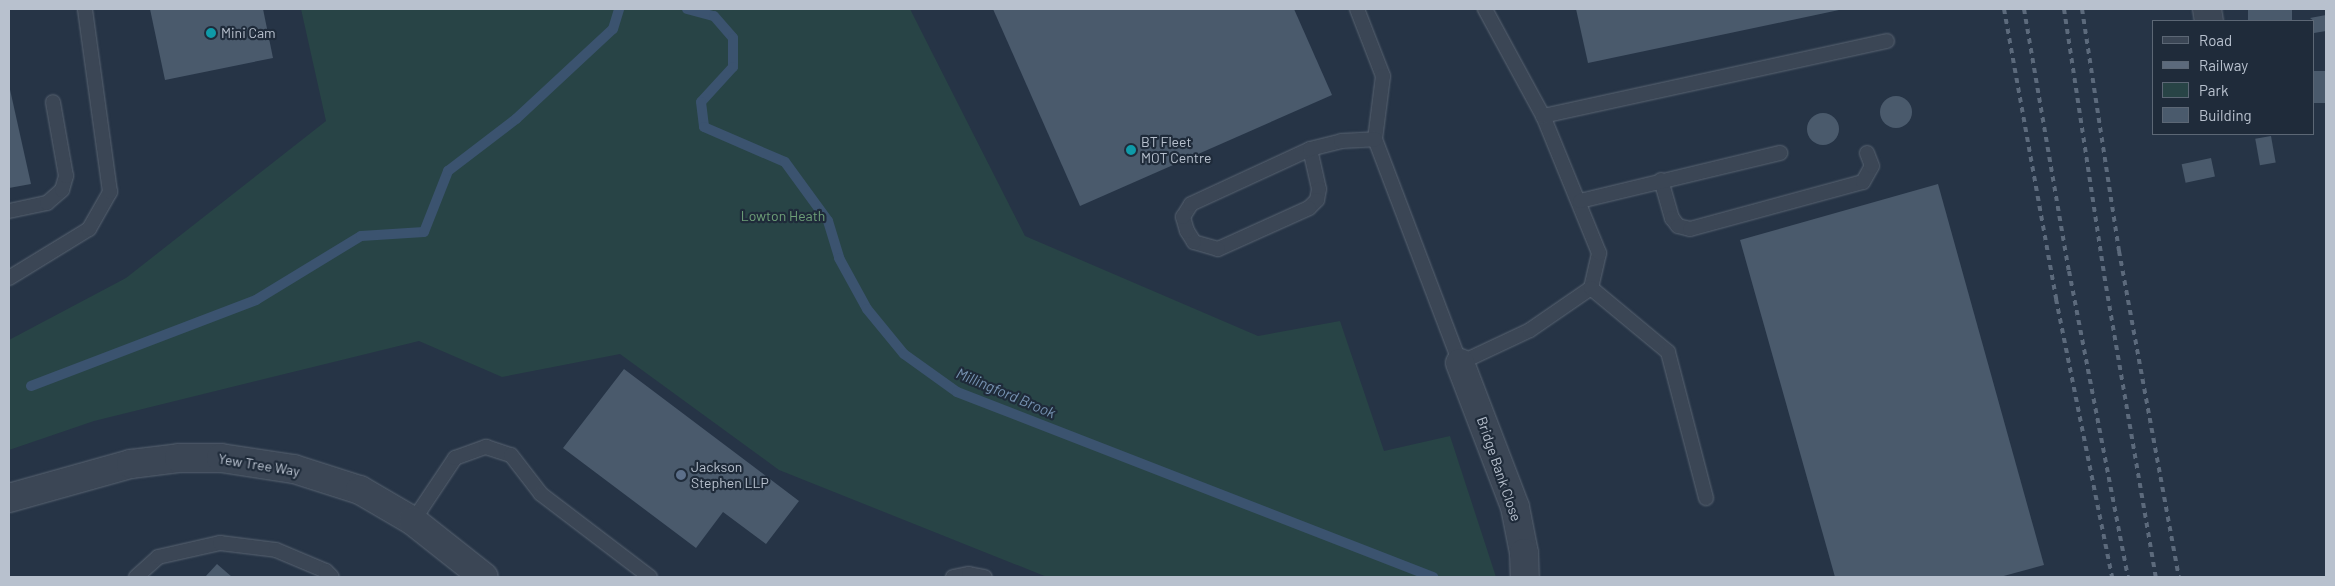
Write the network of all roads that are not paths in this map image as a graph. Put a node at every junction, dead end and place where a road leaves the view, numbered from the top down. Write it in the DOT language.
graph roads {
  1 [pos="85,9"];
  2 [pos="1357,9"];
  3 [pos="1485,9"];
  4 [pos="1887,41"];
  5 [pos="53,102"];
  6 [pos="1543,116"];
  7 [pos="1375,139"];
  8 [pos="1310,149"];
  9 [pos="1780,153"];
  10 [pos="1867,153"];
  11 [pos="1661,180"];
  12 [pos="1580,202"];
  13 [pos="9,211"];
  14 [pos="9,278"];
  15 [pos="1591,288"];
  16 [pos="1460,363"];
  17 [pos="9,498"];
  18 [pos="1706,498"];
  19 [pos="414,521"];
  20 [pos="136,577"];
  21 [pos="332,577"];
  22 [pos="484,577"];
  23 [pos="650,577"];
  24 [pos="953,577"];
  25 [pos="985,577"];
  26 [pos="1524,577"];
  1 -- 14 [label="lane"];
  2 -- 7 [label="lane"];
  3 -- 6 [label="lane"];
  4 -- 6 [label="lane"];
  5 -- 13 [label="lane"];
  6 -- 12 [label="lane"];
  7 -- 8 [label="lane"];
  7 -- 16 [label="lane"];
  8 -- 8 [label="lane"];
  9 -- 11 [label="lane"];
  10 -- 11 [label="lane"];
  11 -- 12 [label="lane"];
  12 -- 15 [label="lane"];
  15 -- 16 [label="lane"];
  15 -- 18 [label="lane"];
  16 -- 26 [label="street, Bridge Bank Close"];
  17 -- 19 [label="street, Yew Tree Way"];
  19 -- 22 [label="street, Yew Tree Way"];
  19 -- 23 [label="lane"];
  20 -- 21 [label="lane"];
  24 -- 25 [label="lane"];
}
